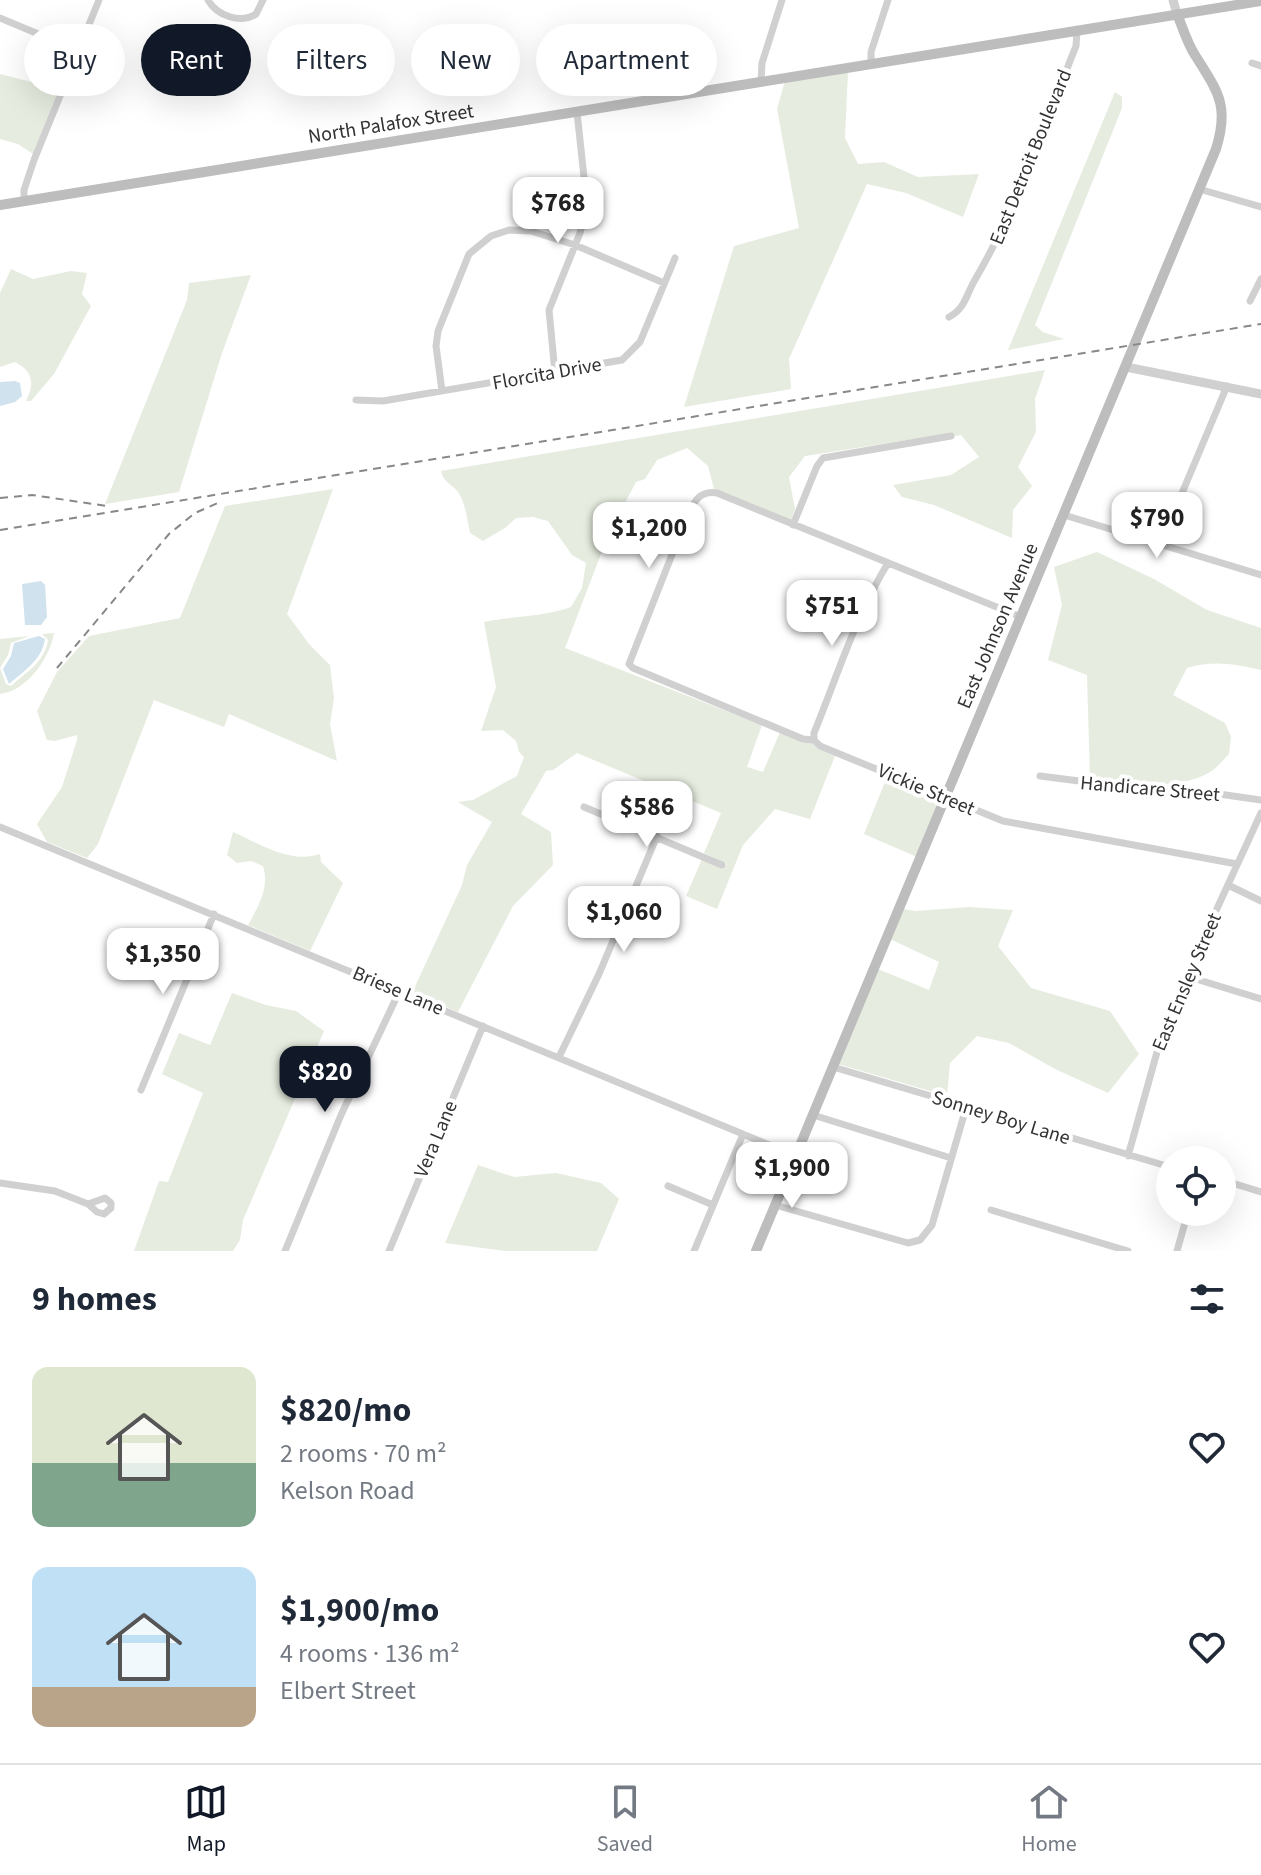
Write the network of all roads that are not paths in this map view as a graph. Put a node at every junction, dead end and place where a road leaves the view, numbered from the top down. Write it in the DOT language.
graph roads {
  1 [pos="99,0"];
  2 [pos="208,0"];
  3 [pos="263,0"];
  4 [pos="782,0"];
  5 [pos="888,0"];
  6 [pos="1173,0"];
  7 [pos="1261,1"];
  8 [pos="1177,14"];
  9 [pos="0,18"];
  10 [pos="90,24"];
  11 [pos="24,28"];
  12 [pos="1077,31"];
  13 [pos="1252,63"];
  14 [pos="871,64"];
  15 [pos="1261,66"];
  16 [pos="761,82"];
  17 [pos="60,96"];
  18 [pos="577,112"];
  19 [pos="1199,189"];
  20 [pos="24,201"];
  21 [pos="0,205"];
  22 [pos="1261,207"];
  23 [pos="575,245"];
  24 [pos="675,258"];
  25 [pos="1261,279"];
  26 [pos="664,283"];
  27 [pos="1250,301"];
  28 [pos="949,317"];
  29 [pos="1126,367"];
  30 [pos="555,373"];
  31 [pos="1227,386"];
  32 [pos="442,391"];
  33 [pos="1261,394"];
  34 [pos="356,400"];
  35 [pos="951,436"];
  36 [pos="1177,505"];
  37 [pos="1064,515"];
  38 [pos="793,525"];
  39 [pos="888,563"];
  40 [pos="1261,575"];
  41 [pos="1021,617"];
  42 [pos="814,740"];
  43 [pos="1040,776"];
  44 [pos="945,798"];
  45 [pos="1261,800"];
  46 [pos="584,807"];
  47 [pos="1261,813"];
  48 [pos="0,827"];
  49 [pos="657,836"];
  50 [pos="1237,864"];
  51 [pos="722,865"];
  52 [pos="1228,885"];
  53 [pos="1261,901"];
  54 [pos="214,914"];
  55 [pos="1186,976"];
  56 [pos="399,992"];
  57 [pos="1261,999"];
  58 [pos="483,1026"];
  59 [pos="559,1057"];
  60 [pos="833,1067"];
  61 [pos="141,1090"];
  62 [pos="966,1108"];
  63 [pos="813,1115"];
  64 [pos="743,1134"];
  65 [pos="796,1156"];
  66 [pos="1128,1156"];
  67 [pos="951,1158"];
  68 [pos="1156,1163"];
  69 [pos="0,1183"];
  70 [pos="1236,1184"];
  71 [pos="668,1186"];
  72 [pos="1261,1192"];
  73 [pos="88,1204"];
  74 [pos="713,1205"];
  75 [pos="775,1205"];
  76 [pos="991,1210"];
  77 [pos="1184,1226"];
  78 [pos="285,1251"];
  79 [pos="389,1251"];
  80 [pos="694,1251"];
  81 [pos="756,1251"];
  82 [pos="1128,1251"];
  83 [pos="1177,1251"];
  1 -- 10 [label="street"];
  2 -- 3 [label="street"];
  4 -- 16 [label="street"];
  5 -- 14 [label="street"];
  6 -- 8 [label="street"];
  7 -- 8 [label="main road, North Palafox Street"];
  8 -- 12 [label="main road, North Palafox Street"];
  8 -- 19 [label="main road, East Johnson Avenue"];
  9 -- 11 [label="street"];
  12 -- 14 [label="main road, North Palafox Street"];
  12 -- 28 [label="street, East Detroit Boulevard"];
  13 -- 15 [label="street"];
  14 -- 16 [label="main road, North Palafox Street"];
  16 -- 18 [label="main road, North Palafox Street"];
  17 -- 20 [label="street"];
  18 -- 20 [label="main road, North Palafox Street"];
  18 -- 23 [label="street"];
  19 -- 22 [label="street"];
  19 -- 29 [label="main road, East Johnson Avenue"];
  20 -- 21 [label="main road, North Palafox Street"];
  23 -- 26 [label="street"];
  23 -- 30 [label="street"];
  23 -- 32 [label="street"];
  24 -- 26 [label="street, Florcita Drive"];
  25 -- 27 [label="street"];
  26 -- 30 [label="street, Florcita Drive"];
  29 -- 31 [label="street"];
  29 -- 37 [label="main road, East Johnson Avenue"];
  30 -- 32 [label="street, Florcita Drive"];
  31 -- 33 [label="street"];
  31 -- 36 [label="street"];
  32 -- 34 [label="street, Florcita Drive"];
  35 -- 38 [label="street"];
  37 -- 40 [label="street"];
  37 -- 41 [label="main road, East Johnson Avenue"];
  38 -- 39 [label="street"];
  38 -- 42 [label="street, Vickie Street"];
  39 -- 41 [label="street"];
  39 -- 42 [label="street"];
  41 -- 44 [label="main road, East Johnson Avenue"];
  42 -- 44 [label="street, Vickie Street"];
  43 -- 45 [label="street, Handicare Street"];
  44 -- 50 [label="street, Vickie Street"];
  44 -- 60 [label="main road, East Johnson Avenue"];
  46 -- 49 [label="street"];
  47 -- 50 [label="street, East Ensley Street"];
  48 -- 54 [label="street, Briese Lane"];
  49 -- 51 [label="street"];
  49 -- 59 [label="street"];
  50 -- 52 [label="street, East Ensley Street"];
  52 -- 53 [label="street"];
  52 -- 55 [label="street, East Ensley Street"];
  54 -- 56 [label="street, Briese Lane"];
  54 -- 61 [label="street"];
  55 -- 57 [label="street"];
  55 -- 66 [label="street, East Ensley Street"];
  56 -- 58 [label="street, Briese Lane"];
  56 -- 78 [label="street"];
  58 -- 59 [label="street, Briese Lane"];
  58 -- 79 [label="street, Vera Lane"];
  59 -- 64 [label="street, Briese Lane"];
  60 -- 62 [label="street, Sonney Boy Lane"];
  60 -- 63 [label="main road, East Johnson Avenue"];
  62 -- 66 [label="street, Sonney Boy Lane"];
  62 -- 67 [label="street"];
  63 -- 65 [label="main road, East Johnson Avenue"];
  63 -- 67 [label="street"];
  64 -- 65 [label="street, Briese Lane"];
  64 -- 74 [label="street"];
  65 -- 75 [label="main road, East Johnson Avenue"];
  66 -- 68 [label="street, Sonney Boy Lane"];
  67 -- 75 [label="street"];
  69 -- 73 [label="street"];
  70 -- 72 [label="street"];
  71 -- 74 [label="street"];
  74 -- 80 [label="street"];
  75 -- 81 [label="main road, East Johnson Avenue"];
  76 -- 82 [label="street"];
  77 -- 83 [label="street"];
}
